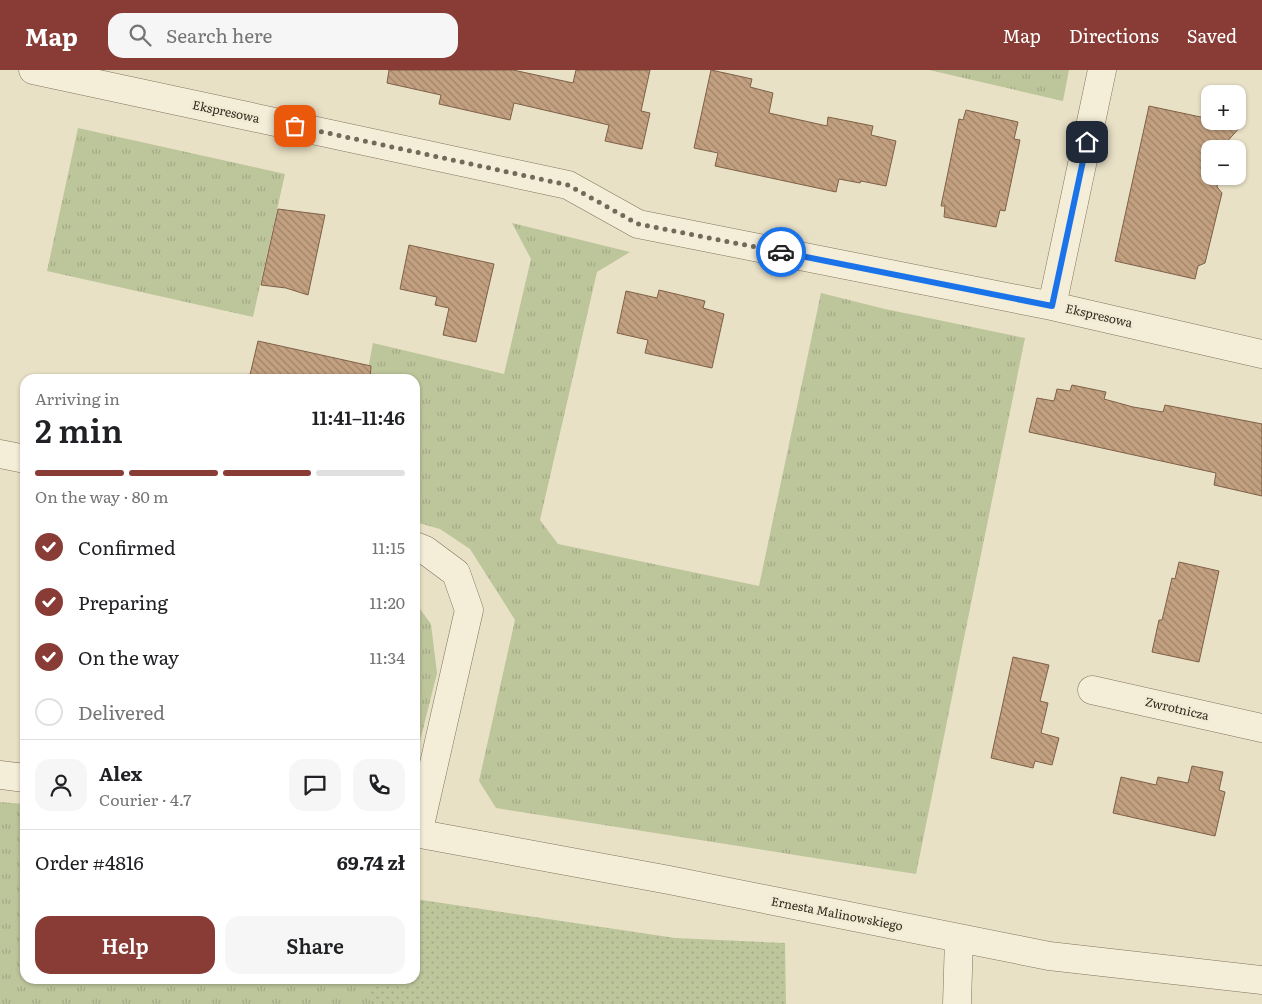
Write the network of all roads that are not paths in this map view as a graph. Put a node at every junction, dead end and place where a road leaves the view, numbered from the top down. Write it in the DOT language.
graph roads {
  1 [pos="33,70"];
  2 [pos="1102,70"];
  3 [pos="1052,306"];
  4 [pos="1262,354"];
  5 [pos="0,454"];
  6 [pos="20,458"];
  7 [pos="420,548"];
  8 [pos="1092,690"];
  9 [pos="1262,728"];
  10 [pos="0,775"];
  11 [pos="20,777"];
  12 [pos="420,817"];
  13 [pos="420,835"];
  14 [pos="959,938"];
  15 [pos="1262,980"];
  16 [pos="957,1004"];
  1 -- 3 [label="street, Ekspresowa"];
  2 -- 3 [label="street"];
  3 -- 4 [label="street, Ekspresowa"];
  5 -- 6 [label="street"];
  7 -- 12 [label="street"];
  8 -- 9 [label="street, Zwrotnicza"];
  10 -- 11 [label="street"];
  13 -- 14 [label="street, Ernesta Malinowskiego"];
  14 -- 15 [label="street, Ernesta Malinowskiego"];
  14 -- 16 [label="street"];
}
